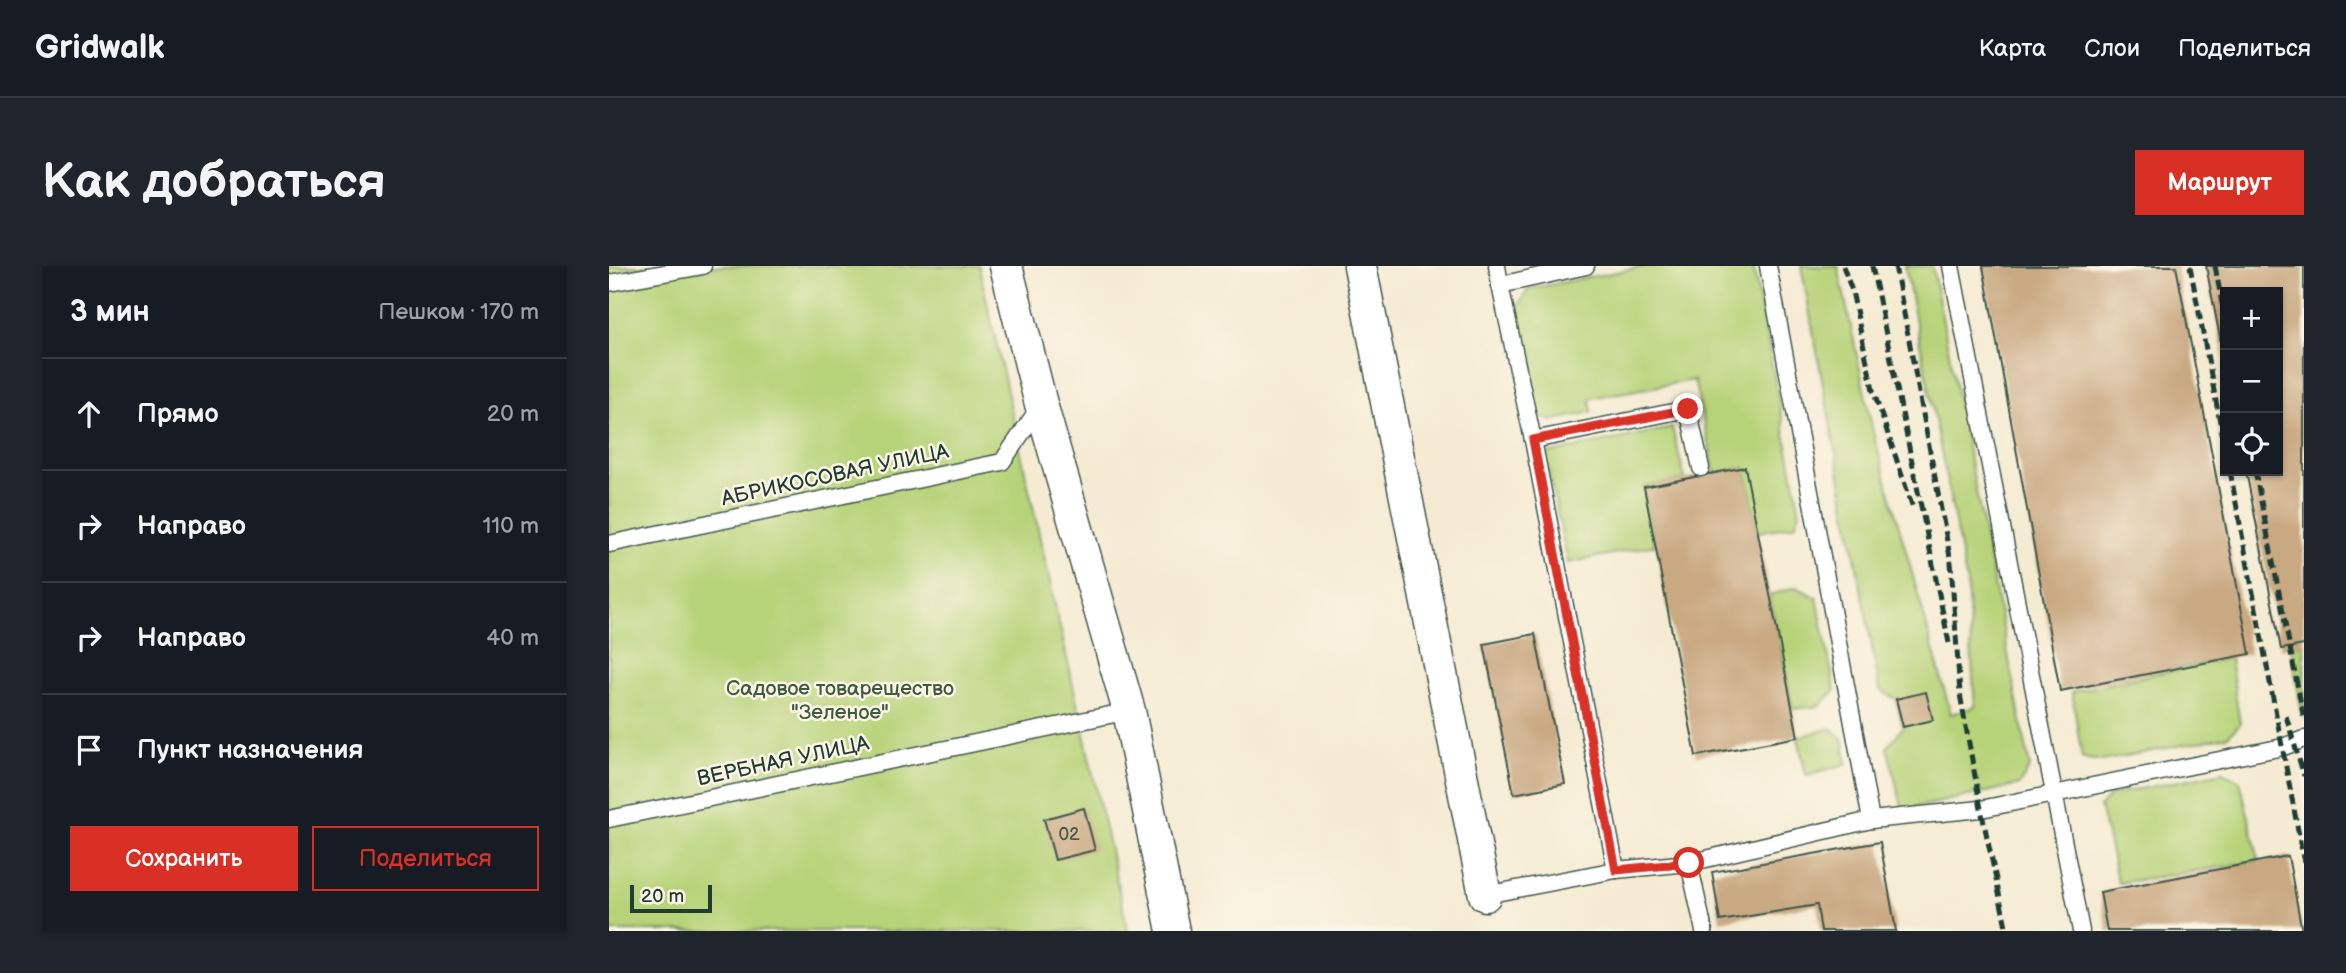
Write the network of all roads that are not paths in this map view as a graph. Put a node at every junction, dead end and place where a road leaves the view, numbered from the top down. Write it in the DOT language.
graph roads {
  1 [pos="703,266"];
  2 [pos="1006,266"];
  3 [pos="1360,266"];
  4 [pos="1497,266"];
  5 [pos="1586,266"];
  6 [pos="1767,266"];
  7 [pos="1951,266"];
  8 [pos="609,283"];
  9 [pos="1500,285"];
  10 [pos="1041,404"];
  11 [pos="1533,440"];
  12 [pos="1701,468"];
  13 [pos="609,544"];
  14 [pos="1129,711"];
  15 [pos="2304,739"];
  16 [pos="2053,794"];
  17 [pos="609,819"];
  18 [pos="1871,820"];
  19 [pos="1689,863"];
  20 [pos="1616,870"];
  21 [pos="1485,895"];
  22 [pos="1173,931"];
  23 [pos="1703,931"];
  24 [pos="2081,931"];
  1 -- 8 [label="lane"];
  2 -- 10 [label="street"];
  3 -- 21 [label="street"];
  4 -- 9 [label="lane"];
  5 -- 9 [label="lane"];
  6 -- 18 [label="lane"];
  7 -- 16 [label="lane"];
  9 -- 11 [label="lane"];
  10 -- 13 [label="lane, АБРИКОСОВАЯ УЛИЦА"];
  10 -- 14 [label="street"];
  11 -- 12 [label="lane"];
  11 -- 20 [label="lane"];
  14 -- 17 [label="lane, ВЕРБНАЯ УЛИЦА"];
  14 -- 22 [label="street"];
  15 -- 16 [label="lane"];
  16 -- 18 [label="lane"];
  16 -- 24 [label="lane"];
  18 -- 19 [label="lane"];
  19 -- 20 [label="lane"];
  19 -- 23 [label="lane"];
  20 -- 21 [label="lane"];
}
